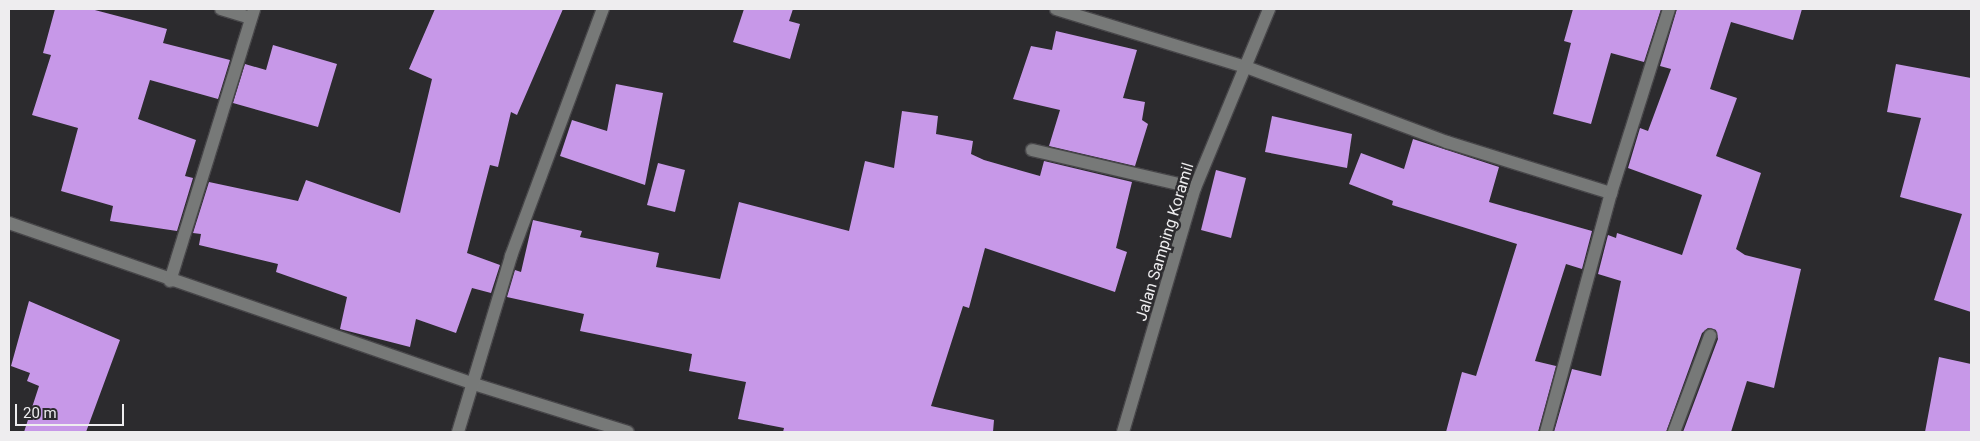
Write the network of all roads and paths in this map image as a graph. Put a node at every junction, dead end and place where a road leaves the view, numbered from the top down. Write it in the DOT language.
graph roads {
  1 [pos="220,9"];
  2 [pos="603,9"];
  3 [pos="1056,9"];
  4 [pos="1269,9"];
  5 [pos="1669,9"];
  6 [pos="253,13"];
  7 [pos="1246,67"];
  8 [pos="1032,150"];
  9 [pos="1195,188"];
  10 [pos="1611,193"];
  11 [pos="9,223"];
  12 [pos="170,280"];
  13 [pos="1710,336"];
  14 [pos="474,384"];
  15 [pos="458,432"];
  16 [pos="628,432"];
  17 [pos="1122,432"];
  18 [pos="1546,432"];
  19 [pos="1674,432"];
  1 -- 6 [label="street"];
  2 -- 14 [label="street"];
  3 -- 7 [label="street"];
  4 -- 7 [label="street, Jalan Samping Koramil"];
  5 -- 10 [label="street"];
  6 -- 12 [label="street"];
  7 -- 9 [label="street, Jalan Samping Koramil"];
  7 -- 10 [label="street"];
  8 -- 9 [label="street"];
  9 -- 17 [label="street, Jalan Samping Koramil"];
  10 -- 18 [label="street"];
  11 -- 12 [label="street"];
  12 -- 14 [label="street"];
  13 -- 19 [label="street"];
  14 -- 15 [label="street"];
  14 -- 16 [label="street"];
}
